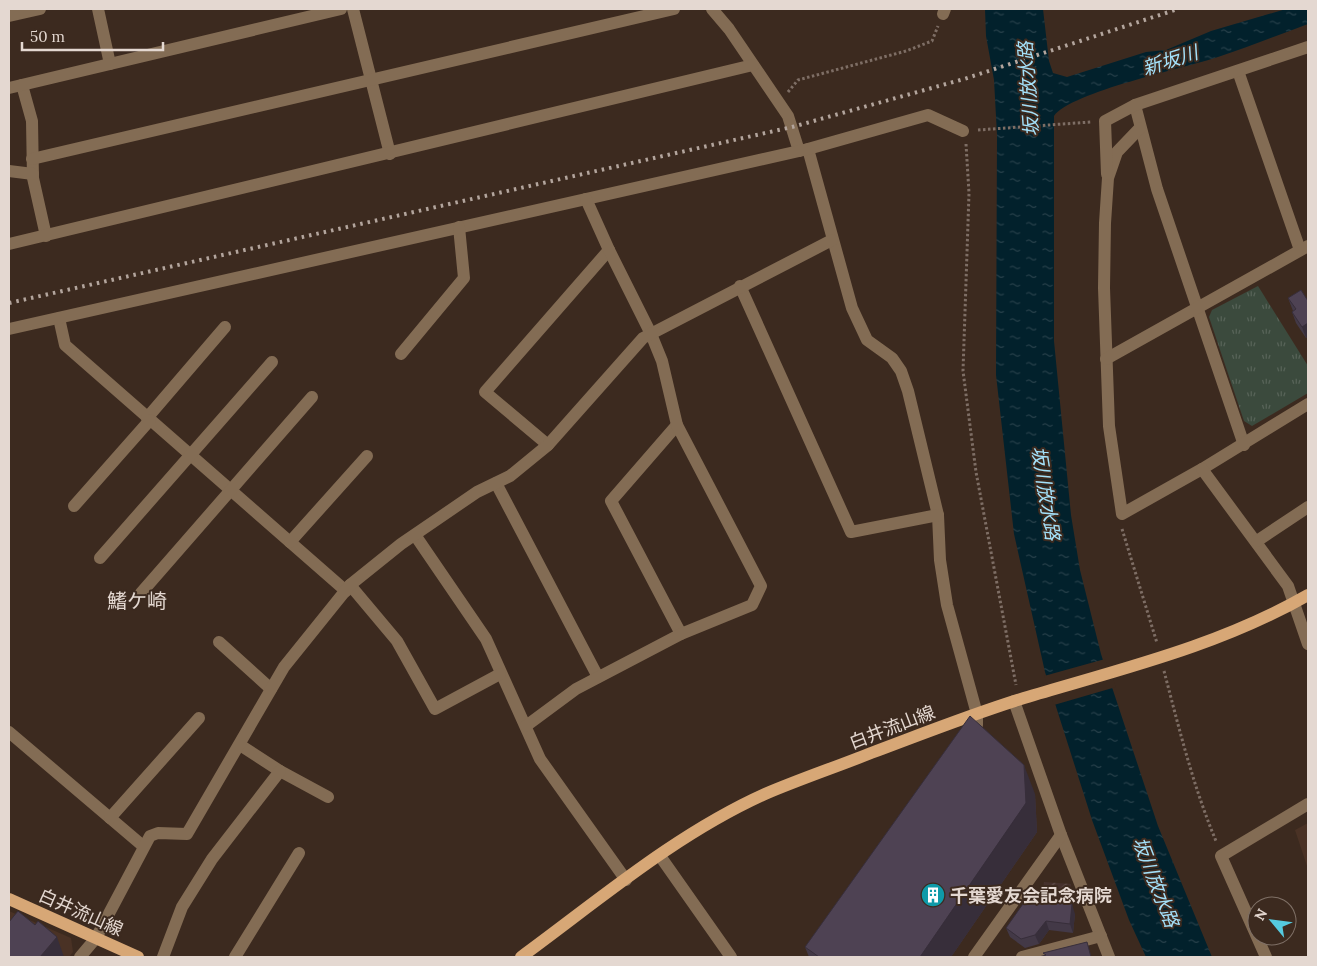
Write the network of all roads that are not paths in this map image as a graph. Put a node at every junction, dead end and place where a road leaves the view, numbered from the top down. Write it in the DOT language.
graph roads {
  1 [pos="40,9"];
  2 [pos="98,9"];
  3 [pos="341,9"];
  4 [pos="353,9"];
  5 [pos="674,9"];
  6 [pos="712,9"];
  7 [pos="9,16"];
  8 [pos="1308,47"];
  9 [pos="110,64"];
  10 [pos="753,65"];
  11 [pos="1238,71"];
  12 [pos="370,78"];
  13 [pos="22,85"];
  14 [pos="9,88"];
  15 [pos="1135,105"];
  16 [pos="1140,128"];
  17 [pos="963,130"];
  18 [pos="804,150"];
  19 [pos="390,154"];
  20 [pos="32,159"];
  21 [pos="9,171"];
  22 [pos="33,174"];
  23 [pos="1108,178"];
  24 [pos="586,199"];
  25 [pos="459,227"];
  26 [pos="46,236"];
  27 [pos="832,240"];
  28 [pos="9,244"];
  29 [pos="1304,248"];
  30 [pos="609,250"];
  31 [pos="740,286"];
  32 [pos="1196,307"];
  33 [pos="59,318"];
  34 [pos="225,327"];
  35 [pos="9,329"];
  36 [pos="651,334"];
  37 [pos="401,354"];
  38 [pos="1106,359"];
  39 [pos="272,362"];
  40 [pos="312,397"];
  41 [pos="1308,404"];
  42 [pos="148,419"];
  43 [pos="678,425"];
  44 [pos="548,445"];
  45 [pos="1244,445"];
  46 [pos="190,456"];
  47 [pos="367,456"];
  48 [pos="1202,469"];
  49 [pos="496,483"];
  50 [pos="230,491"];
  51 [pos="74,506"];
  52 [pos="1308,507"];
  53 [pos="938,515"];
  54 [pos="415,535"];
  55 [pos="1257,541"];
  56 [pos="290,542"];
  57 [pos="100,558"];
  58 [pos="348,588"];
  59 [pos="141,593"];
  60 [pos="1308,596"];
  61 [pos="1295,603"];
  62 [pos="681,634"];
  63 [pos="219,642"];
  64 [pos="1308,644"];
  65 [pos="500,674"];
  66 [pos="598,677"];
  67 [pos="271,689"];
  68 [pos="1018,696"];
  69 [pos="977,714"];
  70 [pos="199,718"];
  71 [pos="526,726"];
  72 [pos="9,732"];
  73 [pos="976,737"];
  74 [pos="240,745"];
  75 [pos="280,771"];
  76 [pos="328,797"];
  77 [pos="1308,804"];
  78 [pos="110,818"];
  79 [pos="1061,835"];
  80 [pos="143,846"];
  81 [pos="299,853"];
  82 [pos="660,856"];
  83 [pos="626,880"];
  84 [pos="9,899"];
  85 [pos="1101,936"];
  86 [pos="96,938"];
  87 [pos="80,957"];
  88 [pos="138,957"];
  89 [pos="163,957"];
  90 [pos="235,957"];
  91 [pos="521,957"];
  92 [pos="730,957"];
  93 [pos="974,957"];
  94 [pos="1022,957"];
  95 [pos="1109,957"];
  96 [pos="1266,957"];
  1 -- 7 [label="street"];
  2 -- 9 [label="street"];
  3 -- 9 [label="street"];
  4 -- 12 [label="street"];
  5 -- 12 [label="street"];
  6 -- 10 [label="street"];
  8 -- 11 [label="street"];
  9 -- 13 [label="street"];
  10 -- 18 [label="street"];
  10 -- 19 [label="street"];
  11 -- 15 [label="street"];
  11 -- 29 [label="street"];
  12 -- 19 [label="street"];
  12 -- 20 [label="street"];
  13 -- 14 [label="street"];
  13 -- 20 [label="street"];
  15 -- 16 [label="street"];
  15 -- 23 [label="street"];
  16 -- 23 [label="street"];
  16 -- 32 [label="street"];
  17 -- 18 [label="street"];
  18 -- 24 [label="street"];
  18 -- 27 [label="street"];
  19 -- 26 [label="street"];
  20 -- 22 [label="street"];
  21 -- 22 [label="street"];
  22 -- 26 [label="street"];
  23 -- 38 [label="street"];
  24 -- 25 [label="street"];
  24 -- 30 [label="street"];
  25 -- 33 [label="street"];
  25 -- 37 [label="street"];
  26 -- 28 [label="street"];
  27 -- 31 [label="street"];
  27 -- 53 [label="street"];
  29 -- 32 [label="street"];
  30 -- 36 [label="street"];
  30 -- 44 [label="street"];
  31 -- 36 [label="street"];
  31 -- 53 [label="street"];
  32 -- 38 [label="street"];
  32 -- 45 [label="street"];
  33 -- 35 [label="street"];
  33 -- 42 [label="street"];
  34 -- 42 [label="street"];
  36 -- 43 [label="street"];
  36 -- 44 [label="street"];
  38 -- 48 [label="street"];
  39 -- 46 [label="street"];
  40 -- 50 [label="street"];
  41 -- 45 [label="street"];
  42 -- 46 [label="street"];
  42 -- 51 [label="street"];
  43 -- 62 [label="street"];
  43 -- 62 [label="street"];
  44 -- 49 [label="street"];
  45 -- 48 [label="street"];
  46 -- 50 [label="street"];
  46 -- 57 [label="street"];
  47 -- 56 [label="street"];
  48 -- 55 [label="street"];
  49 -- 54 [label="street"];
  49 -- 66 [label="street"];
  50 -- 56 [label="street"];
  50 -- 59 [label="street"];
  52 -- 55 [label="street"];
  53 -- 69 [label="street"];
  54 -- 58 [label="street"];
  54 -- 65 [label="street"];
  55 -- 61 [label="street"];
  56 -- 58 [label="street"];
  58 -- 65 [label="street"];
  58 -- 67 [label="street"];
  60 -- 61 [label="main road, 白井流山線"];
  61 -- 64 [label="street"];
  61 -- 68 [label="main road, 白井流山線"];
  62 -- 66 [label="street"];
  63 -- 67 [label="street"];
  65 -- 71 [label="street"];
  66 -- 71 [label="street"];
  67 -- 74 [label="street"];
  68 -- 69 [label="main road, 白井流山線"];
  68 -- 79 [label="street"];
  69 -- 73 [label="street"];
  69 -- 82 [label="main road, 白井流山線"];
  70 -- 78 [label="street"];
  71 -- 83 [label="street"];
  72 -- 78 [label="street"];
  74 -- 75 [label="street"];
  74 -- 80 [label="street"];
  75 -- 76 [label="street"];
  75 -- 89 [label="street"];
  77 -- 96 [label="street"];
  78 -- 80 [label="street"];
  79 -- 85 [label="street"];
  79 -- 93 [label="street"];
  80 -- 86 [label="street"];
  81 -- 90 [label="street"];
  82 -- 83 [label="main road, 白井流山線"];
  82 -- 92 [label="street"];
  83 -- 91 [label="main road, 白井流山線"];
  84 -- 86 [label="main road, 白井流山線"];
  85 -- 94 [label="street"];
  85 -- 95 [label="street"];
  86 -- 87 [label="street"];
  86 -- 88 [label="main road, 白井流山線"];
}
